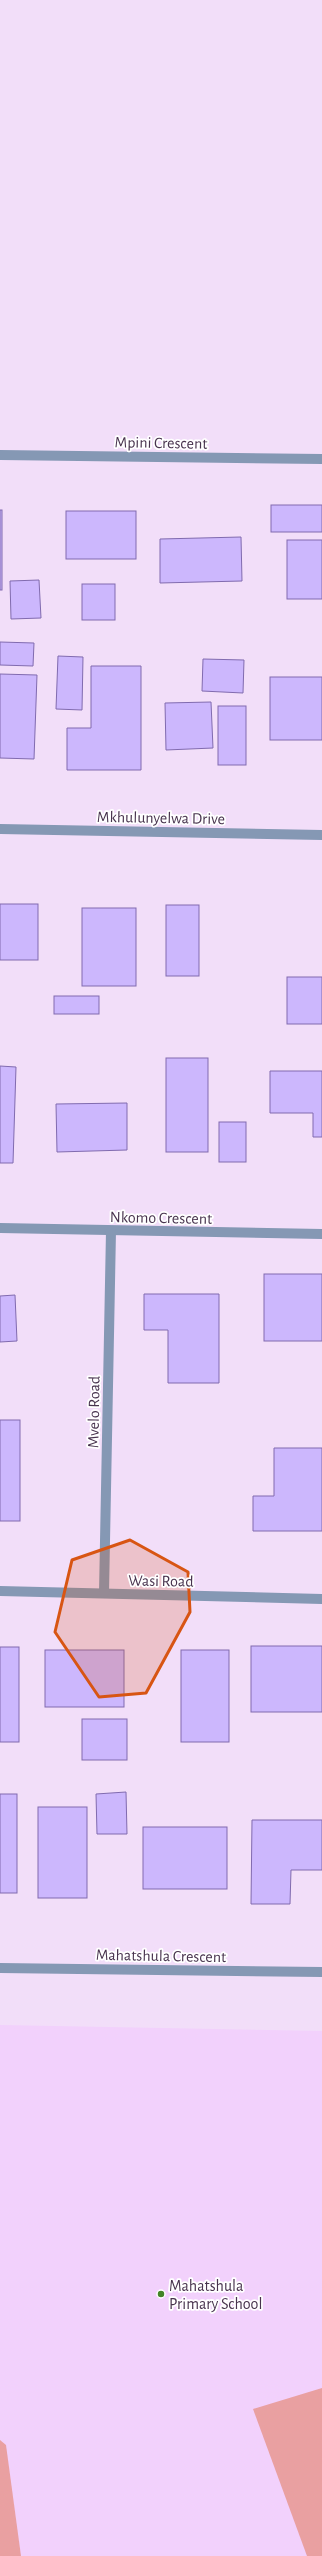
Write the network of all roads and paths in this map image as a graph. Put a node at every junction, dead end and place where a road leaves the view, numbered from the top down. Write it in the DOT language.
graph roads {
  1 [pos="0,455"];
  2 [pos="322,459"];
  3 [pos="0,830"];
  4 [pos="322,835"];
  5 [pos="0,1228"];
  6 [pos="112,1231"];
  7 [pos="322,1234"];
  8 [pos="0,1591"];
  9 [pos="104,1593"];
  10 [pos="322,1599"];
  11 [pos="0,1968"];
  12 [pos="322,1972"];
  1 -- 2 [label="street, Mpini Crescent"];
  3 -- 4 [label="street, Mkhulunyelwa Drive"];
  5 -- 6 [label="street, Nkomo Crescent"];
  6 -- 7 [label="street, Nkomo Crescent"];
  6 -- 9 [label="street, Mvelo Road"];
  8 -- 9 [label="street, Wasi Road"];
  9 -- 10 [label="street, Wasi Road"];
  11 -- 12 [label="street, Mahatshula Crescent"];
}
